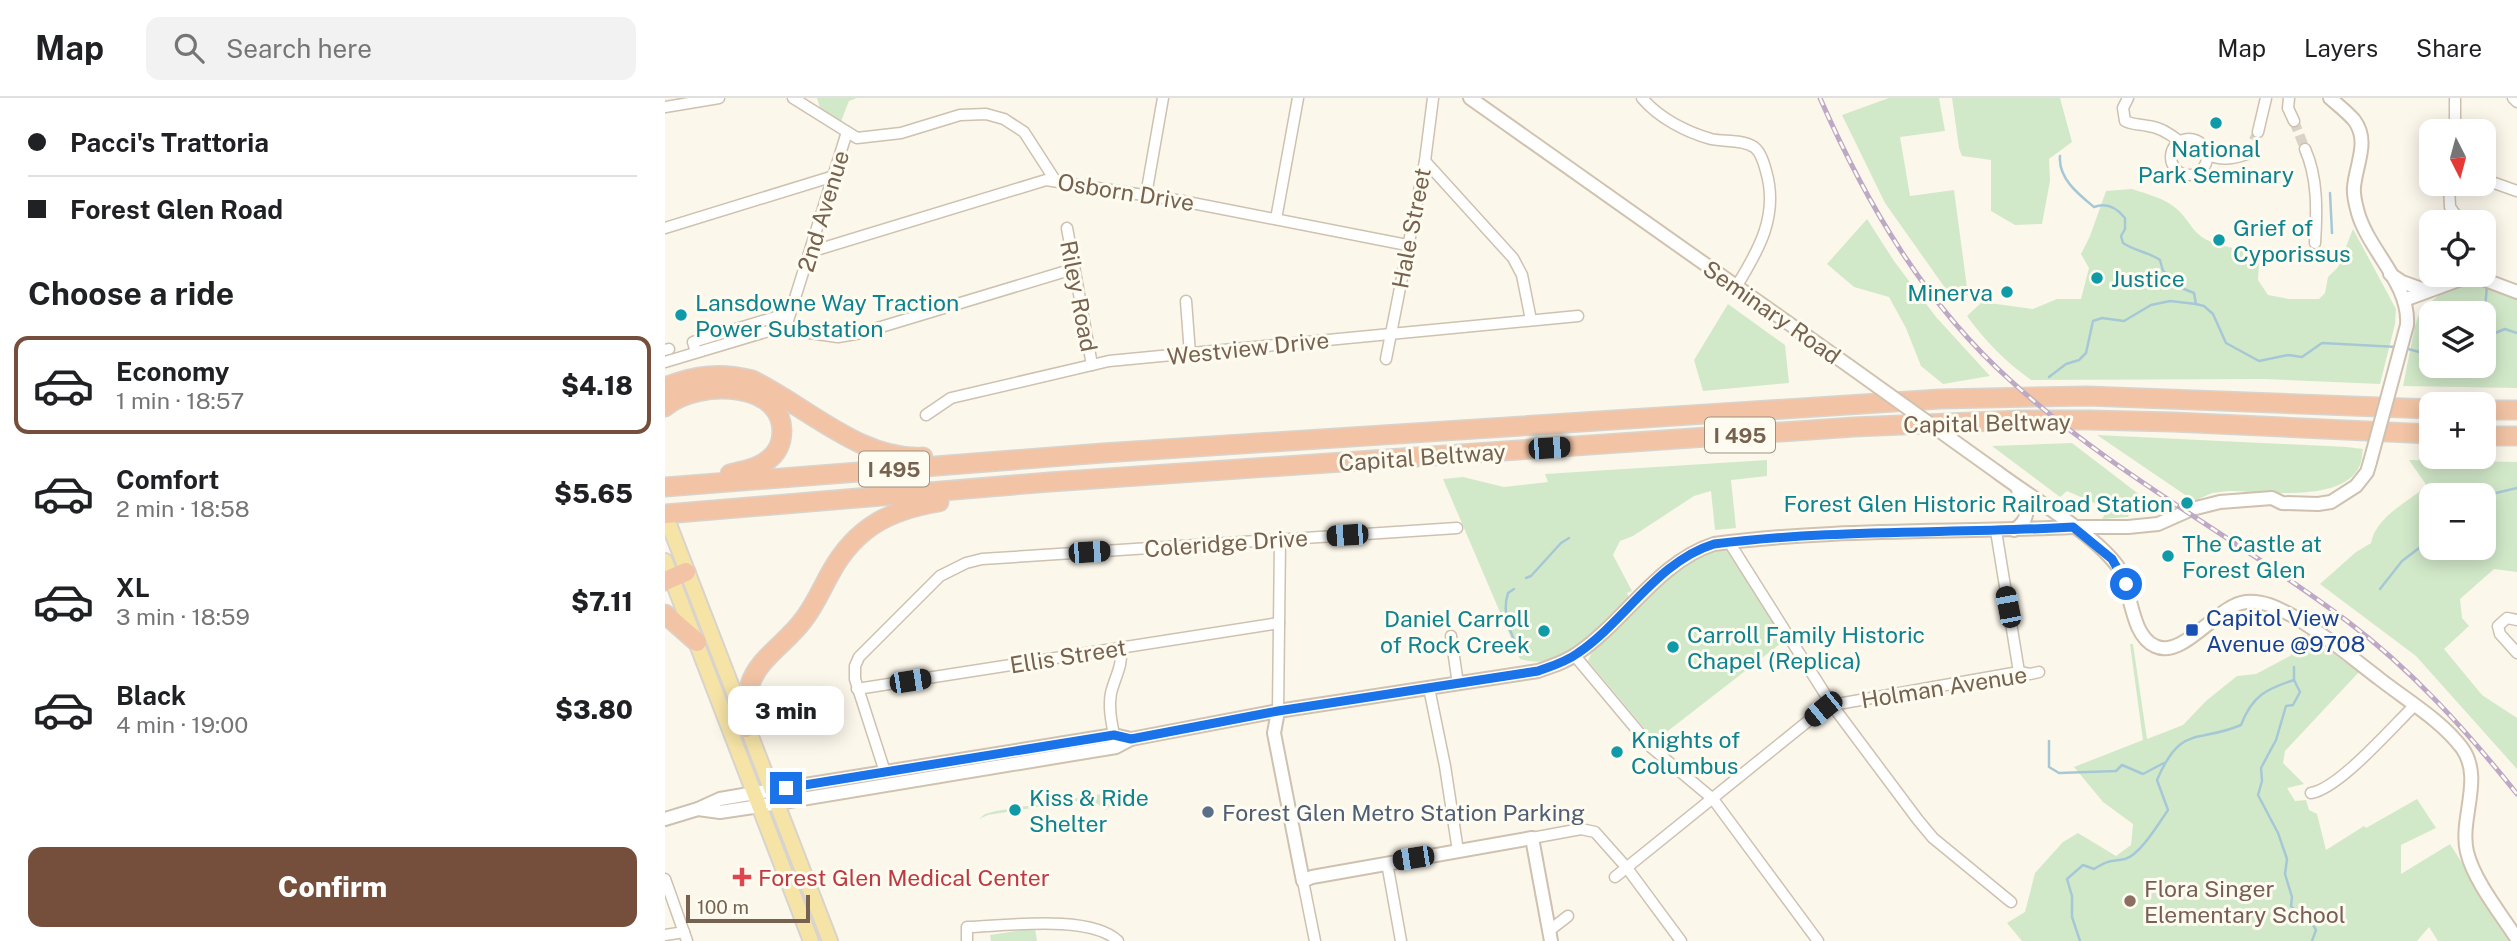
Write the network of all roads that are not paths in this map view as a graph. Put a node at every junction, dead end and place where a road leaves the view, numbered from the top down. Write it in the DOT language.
graph roads {
  1 [pos="719,98"];
  2 [pos="793,98"];
  3 [pos="1163,98"];
  4 [pos="1298,98"];
  5 [pos="1433,98"];
  6 [pos="1470,98"];
  7 [pos="1642,98"];
  8 [pos="2128,98"];
  9 [pos="2266,98"];
  10 [pos="2289,98"];
  11 [pos="2330,98"];
  12 [pos="2455,98"];
  13 [pos="2513,98"];
  14 [pos="2517,102"];
  15 [pos="665,107"];
  16 [pos="2455,119"];
  17 [pos="2294,121"];
  18 [pos="847,132"];
  19 [pos="2259,132"];
  20 [pos="2179,141"];
  21 [pos="2305,149"];
  22 [pos="2206,154"];
  23 [pos="2247,154"];
  24 [pos="1425,162"];
  25 [pos="834,176"];
  26 [pos="1055,180"];
  27 [pos="2496,184"];
  28 [pos="2517,191"];
  29 [pos="1146,194"];
  30 [pos="1276,219"];
  31 [pos="665,228"];
  32 [pos="1067,228"];
  33 [pos="2315,243"];
  34 [pos="1407,245"];
  35 [pos="810,252"];
  36 [pos="1073,269"];
  37 [pos="2389,272"];
  38 [pos="2496,284"];
  39 [pos="1736,286"];
  40 [pos="2439,287"];
  41 [pos="2431,290"];
  42 [pos="2517,292"];
  43 [pos="1186,300"];
  44 [pos="2404,300"];
  45 [pos="789,315"];
  46 [pos="1578,316"];
  47 [pos="1531,320"];
  48 [pos="2407,325"];
  49 [pos="785,330"];
  50 [pos="1391,333"];
  51 [pos="696,352"];
  52 [pos="1191,354"];
  53 [pos="1386,359"];
  54 [pos="665,362"];
  55 [pos="1092,365"];
  56 [pos="665,387"];
  57 [pos="665,407"];
  58 [pos="2419,409"];
  59 [pos="2496,410"];
  60 [pos="2517,410"];
  61 [pos="926,415"];
  62 [pos="2419,433"];
  63 [pos="2496,436"];
  64 [pos="2517,436"];
  65 [pos="1103,453"];
  66 [pos="1050,482"];
  67 [pos="685,485"];
  68 [pos="665,487"];
  69 [pos="2016,487"];
  70 [pos="665,514"];
  71 [pos="2073,527"];
  72 [pos="1457,528"];
  73 [pos="1996,531"];
  74 [pos="2013,531"];
  75 [pos="1280,540"];
  76 [pos="1729,542"];
  77 [pos="665,561"];
  78 [pos="674,577"];
  79 [pos="665,614"];
  80 [pos="2517,620"];
  81 [pos="1279,623"];
  82 [pos="1451,636"];
  83 [pos="697,642"];
  84 [pos="1121,648"];
  85 [pos="2517,653"];
  86 [pos="1575,656"];
  87 [pos="2019,672"];
  88 [pos="2039,672"];
  89 [pos="1458,684"];
  90 [pos="1429,688"];
  91 [pos="857,689"];
  92 [pos="1832,705"];
  93 [pos="2414,705"];
  94 [pos="1278,711"];
  95 [pos="747,728"];
  96 [pos="1115,741"];
  97 [pos="885,772"];
  98 [pos="2311,793"];
  99 [pos="773,797"];
  100 [pos="1713,799"];
  101 [pos="758,800"];
  102 [pos="665,819"];
  103 [pos="1532,838"];
  104 [pos="1458,851"];
  105 [pos="1387,863"];
  106 [pos="1627,869"];
  107 [pos="1615,877"];
  108 [pos="665,879"];
  109 [pos="1303,881"];
  110 [pos="2011,902"];
  111 [pos="1568,916"];
  112 [pos="665,935"];
  113 [pos="1550,935"];
  114 [pos="686,937"];
  115 [pos="2517,939"];
  116 [pos="811,941"];
  117 [pos="830,941"];
  118 [pos="967,941"];
  119 [pos="1118,941"];
  120 [pos="1315,941"];
  121 [pos="1401,941"];
  122 [pos="1681,941"];
  123 [pos="1818,941"];
  1 -- 15 [label="street"];
  2 -- 18 [label="street"];
  3 -- 29 [label="street"];
  4 -- 30 [label="street"];
  5 -- 24 [label="street, Hale Street"];
  6 -- 39 [label="main road, Seminary Road"];
  7 -- 39 [label="street"];
  8 -- 20 [label="street"];
  9 -- 19 [label="street"];
  10 -- 17 [label="street"];
  11 -- 37 [label="main road"];
  12 -- 16 [label="street"];
  13 -- 14 [label="street"];
  18 -- 25 [label="street, 2nd Avenue"];
  18 -- 26 [label="street"];
  20 -- 22 [label="street"];
  20 -- 22 [label="street"];
  21 -- 33 [label="street"];
  22 -- 23 [label="street"];
  24 -- 34 [label="street, Hale Street"];
  24 -- 47 [label="street"];
  25 -- 31 [label="street"];
  25 -- 35 [label="street, 2nd Avenue"];
  26 -- 29 [label="street, Osborn Drive"];
  26 -- 35 [label="street, Osborn Drive"];
  27 -- 28 [label="street"];
  29 -- 30 [label="street, Osborn Drive"];
  30 -- 34 [label="street, Osborn Drive"];
  32 -- 36 [label="street, Riley Road"];
  34 -- 50 [label="street, Hale Street"];
  35 -- 45 [label="street, 2nd Avenue"];
  36 -- 49 [label="street"];
  36 -- 55 [label="street, Riley Road"];
  37 -- 41 [label="main road"];
  37 -- 44 [label="main road"];
  38 -- 42 [label="main road"];
  39 -- 69 [label="main road, Seminary Road, bridge"];
  40 -- 41 [label="main road"];
  41 -- 44 [label="main road"];
  41 -- 48 [label="main road"];
  43 -- 52 [label="street"];
  44 -- 48 [label="main road"];
  45 -- 49 [label="street, 2nd Avenue"];
  45 -- 51 [label="street"];
  46 -- 47 [label="street, Westview Drive"];
  47 -- 50 [label="street, Westview Drive"];
  48 -- 71 [label="main road, bridge"];
  49 -- 51 [label="street"];
  50 -- 52 [label="street, Westview Drive"];
  50 -- 53 [label="street, Hale Street"];
  51 -- 54 [label="street"];
  52 -- 55 [label="street, Westview Drive"];
  55 -- 61 [label="street, Westview Drive"];
  56 -- 65 [label="highway"];
  57 -- 67 [label="highway"];
  58 -- 65 [label="highway, Capital Beltway / I 495"];
  59 -- 60 [label="highway"];
  62 -- 66 [label="highway, Capital Beltway / I 495"];
  63 -- 64 [label="highway"];
  65 -- 67 [label="highway, Capital Beltway / I 495"];
  66 -- 70 [label="highway, Capital Beltway / I 495"];
  66 -- 95 [label="highway"];
  67 -- 68 [label="highway, Capital Beltway / I 495"];
  69 -- 71 [label="main road, Seminary Road"];
  69 -- 74 [label="main road"];
  70 -- 78 [label="main road"];
  71 -- 74 [label="main road"];
  71 -- 93 [label="main road, Seminary Road"];
  72 -- 75 [label="street, Coleridge Drive"];
  73 -- 74 [label="main road"];
  73 -- 76 [label="main road"];
  73 -- 87 [label="street"];
  75 -- 81 [label="street"];
  75 -- 91 [label="street, Coleridge Drive"];
  76 -- 86 [label="main road"];
  76 -- 92 [label="street"];
  77 -- 78 [label="main road"];
  78 -- 83 [label="main road"];
  78 -- 95 [label="main road"];
  79 -- 83 [label="highway"];
  80 -- 85 [label="street"];
  81 -- 84 [label="street, Ellis Street"];
  81 -- 94 [label="street"];
  82 -- 89 [label="street"];
  83 -- 101 [label="main road"];
  84 -- 91 [label="street, Ellis Street"];
  84 -- 96 [label="street"];
  86 -- 89 [label="main road"];
  86 -- 100 [label="street"];
  87 -- 88 [label="street, Holman Avenue"];
  87 -- 92 [label="street, Holman Avenue"];
  89 -- 90 [label="main road"];
  90 -- 94 [label="main road"];
  90 -- 104 [label="street"];
  91 -- 97 [label="street, Coleridge Drive"];
  92 -- 100 [label="street, Holman Avenue"];
  92 -- 110 [label="street"];
  93 -- 98 [label="street"];
  93 -- 115 [label="main road"];
  94 -- 96 [label="main road"];
  94 -- 109 [label="main road"];
  95 -- 99 [label="main road"];
  96 -- 97 [label="main road"];
  96 -- 99 [label="main road"];
  97 -- 99 [label="main road"];
  99 -- 101 [label="main road"];
  99 -- 117 [label="main road"];
  100 -- 106 [label="street, Holman Avenue"];
  100 -- 123 [label="street"];
  101 -- 102 [label="main road"];
  101 -- 116 [label="main road"];
  103 -- 104 [label="main road"];
  103 -- 106 [label="street"];
  103 -- 113 [label="main road"];
  104 -- 105 [label="main road"];
  105 -- 109 [label="main road"];
  105 -- 121 [label="street"];
  106 -- 107 [label="street, Holman Avenue"];
  106 -- 122 [label="street"];
  108 -- 114 [label="street"];
  109 -- 120 [label="street"];
  111 -- 113 [label="street"];
  112 -- 114 [label="street"];
  118 -- 119 [label="street"];
}
